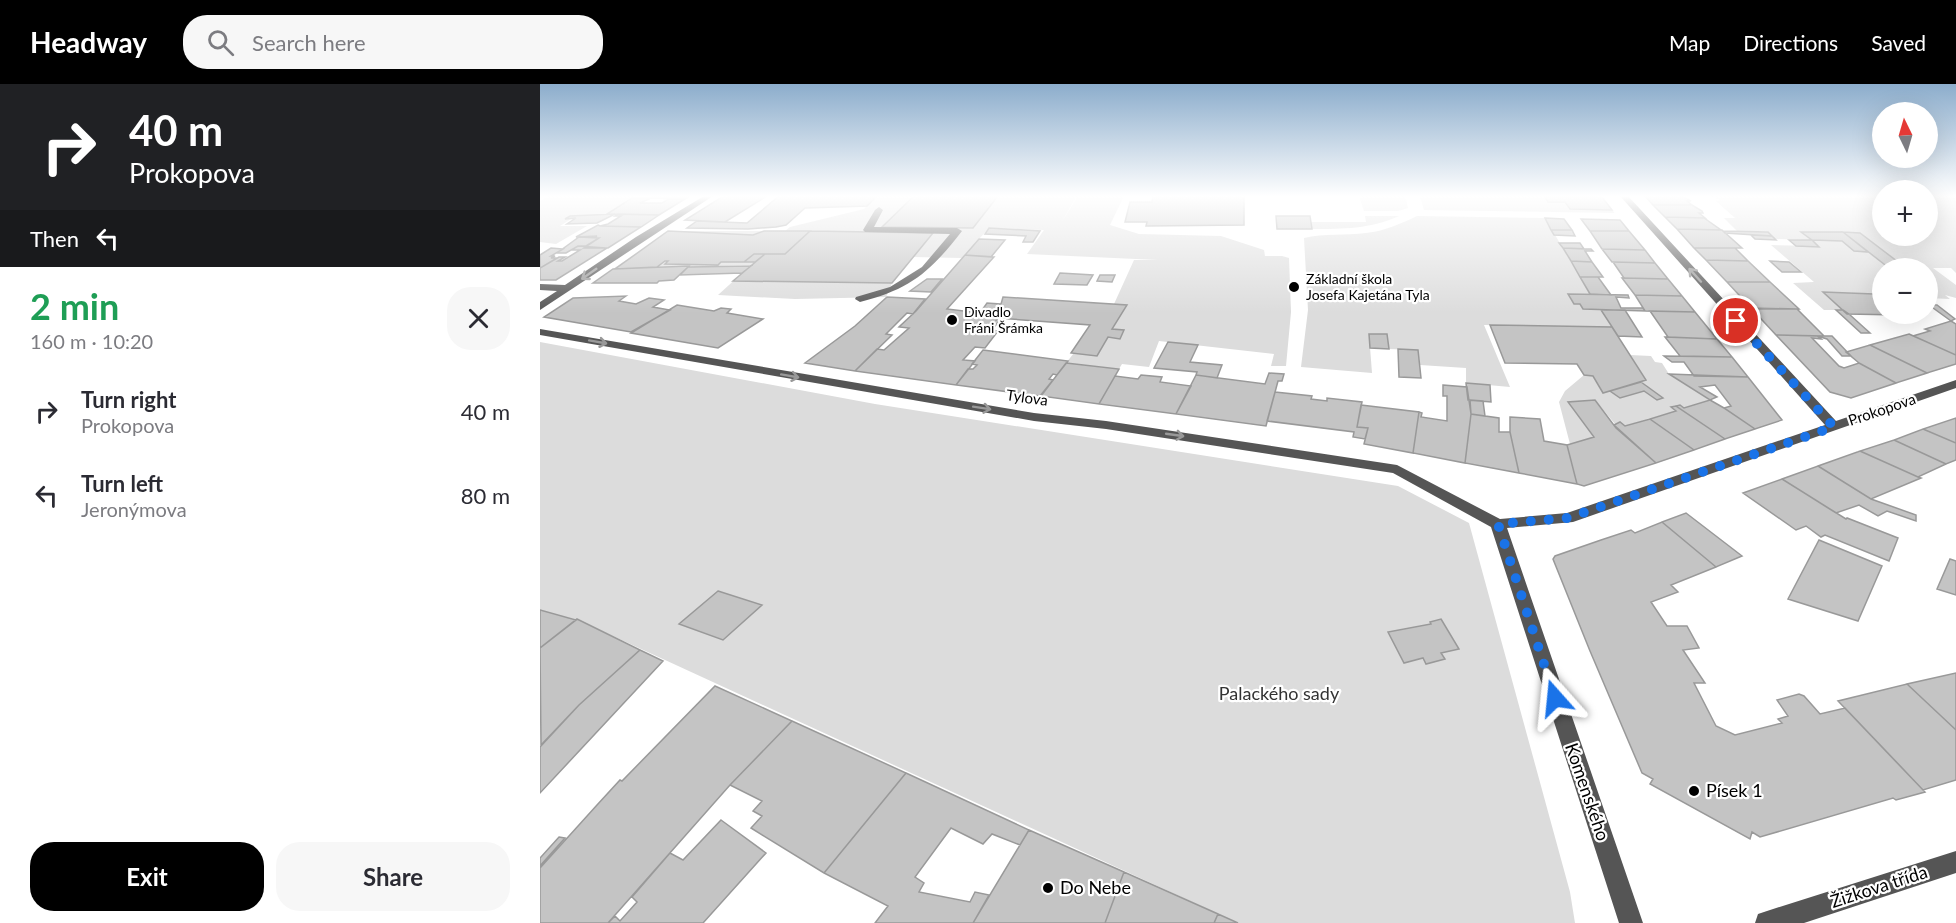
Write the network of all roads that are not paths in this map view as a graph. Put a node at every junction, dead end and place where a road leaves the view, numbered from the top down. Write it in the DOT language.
graph roads {
  1 [pos="645,235"];
  2 [pos="954,235"];
  3 [pos="1660,235"];
  4 [pos="540,287"];
  5 [pos="568,288"];
  6 [pos="860,298"];
  7 [pos="540,307"];
  8 [pos="540,332"];
  9 [pos="1956,384"];
  10 [pos="1834,427"];
  11 [pos="1498,524"];
  12 [pos="1956,862"];
  13 [pos="1631,923"];
  14 [pos="1767,923"];
  1 -- 5 [label="street, one-way"];
  2 -- 6 [label="street"];
  10 -- 3 [label="street, one-way"];
  4 -- 5 [label="street"];
  5 -- 7 [label="street"];
  8 -- 11 [label="street, Tylova, one-way"];
  9 -- 10 [label="street, Prokopova"];
  10 -- 11 [label="street, Prokopova"];
  11 -- 13 [label="street, Komenského"];
  12 -- 14 [label="street, Žižkova třída"];
}
